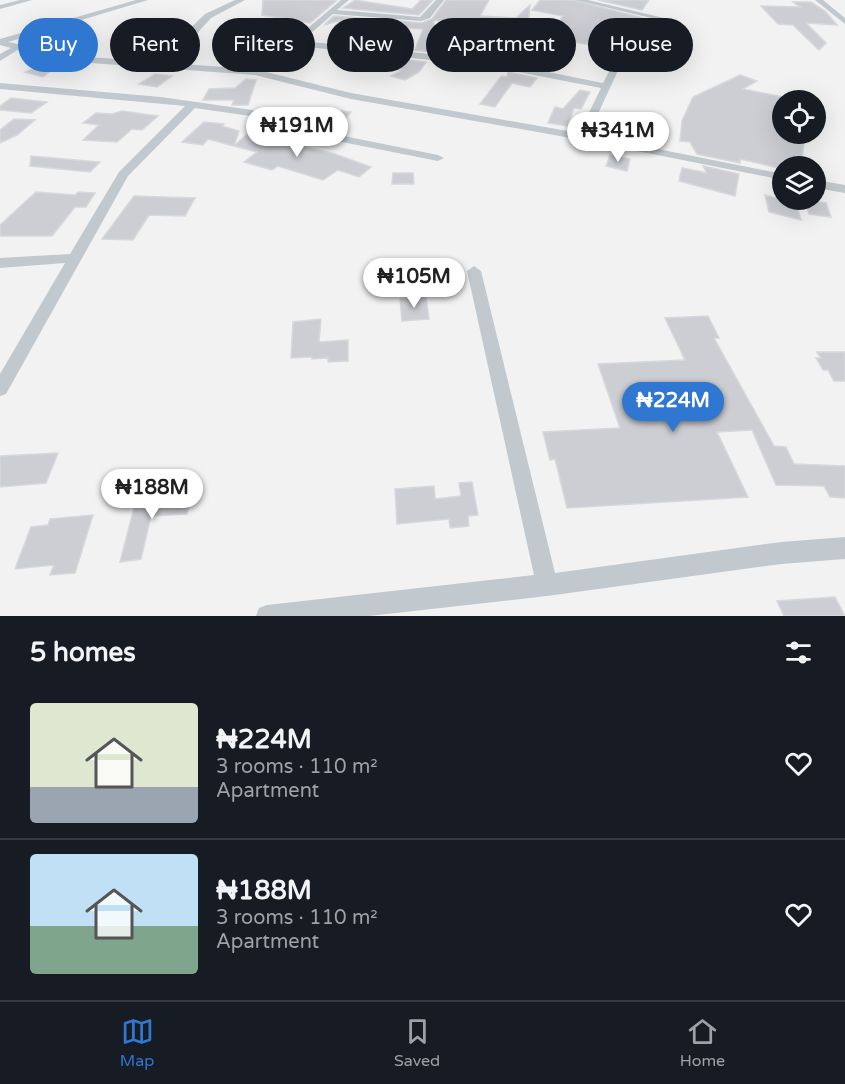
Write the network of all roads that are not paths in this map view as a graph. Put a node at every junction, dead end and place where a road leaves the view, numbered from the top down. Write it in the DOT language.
graph roads {
  1 [pos="28,0"];
  2 [pos="144,0"];
  3 [pos="241,0"];
  4 [pos="345,0"];
  5 [pos="440,0"];
  6 [pos="579,0"];
  7 [pos="819,0"];
  8 [pos="597,2"];
  9 [pos="0,7"];
  10 [pos="331,12"];
  11 [pos="660,18"];
  12 [pos="845,22"];
  13 [pos="200,25"];
  14 [pos="315,25"];
  15 [pos="0,42"];
  16 [pos="315,45"];
  17 [pos="16,48"];
  18 [pos="0,58"];
  19 [pos="110,62"];
  20 [pos="255,72"];
  21 [pos="614,72"];
  22 [pos="0,86"];
  23 [pos="607,87"];
  24 [pos="192,105"];
  25 [pos="582,137"];
  26 [pos="438,158"];
  27 [pos="772,175"];
  28 [pos="826,186"];
  29 [pos="845,189"];
  30 [pos="73,258"];
  31 [pos="0,263"];
  32 [pos="474,271"];
  33 [pos="0,389"];
  34 [pos="845,548"];
  35 [pos="547,585"];
  36 [pos="267,616"];
  1 -- 9 [label="street"];
  2 -- 15 [label="street"];
  3 -- 13 [label="street"];
  4 -- 10 [label="street"];
  5 -- 10 [label="street"];
  6 -- 8 [label="street"];
  7 -- 12 [label="street"];
  8 -- 11 [label="street"];
  10 -- 14 [label="street"];
  15 -- 17 [label="street"];
  16 -- 23 [label="street"];
  17 -- 18 [label="street"];
  17 -- 19 [label="street"];
  20 -- 25 [label="street"];
  21 -- 23 [label="street"];
  22 -- 24 [label="street"];
  23 -- 25 [label="street"];
  24 -- 26 [label="street"];
  24 -- 30 [label="street"];
  25 -- 27 [label="street"];
  28 -- 29 [label="street"];
  30 -- 31 [label="street"];
  30 -- 33 [label="street"];
  32 -- 35 [label="street"];
  34 -- 35 [label="street"];
  35 -- 36 [label="street"];
}
